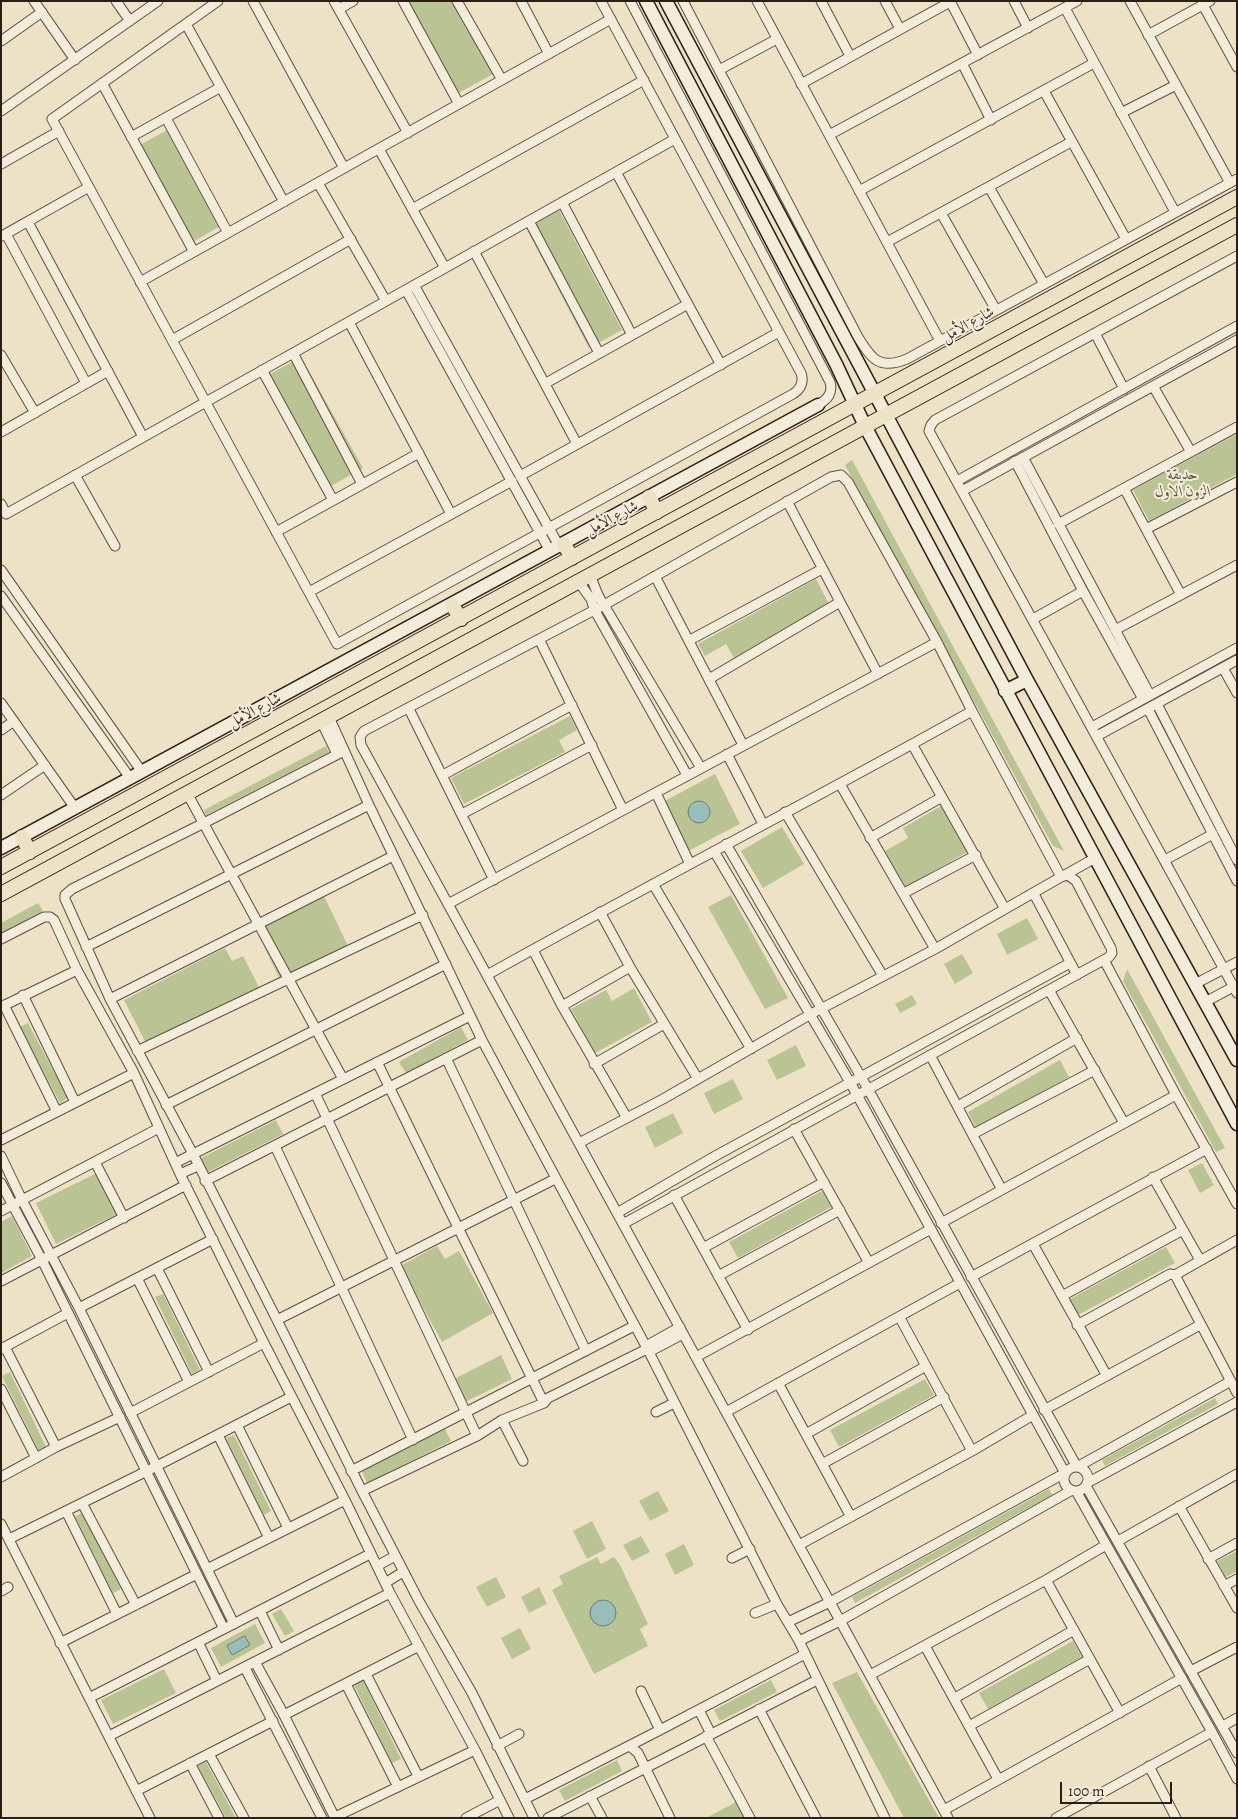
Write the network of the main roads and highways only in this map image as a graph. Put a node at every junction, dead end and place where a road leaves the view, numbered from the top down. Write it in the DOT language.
graph roads {
  1 [pos="646,1"];
  2 [pos="666,1"];
  3 [pos="1237,197"];
  4 [pos="1237,225"];
  5 [pos="874,395"];
  6 [pos="818,405"];
  7 [pos="855,405"];
  8 [pos="886,415"];
  9 [pos="865,426"];
  10 [pos="650,496"];
  11 [pos="657,512"];
  12 [pos="558,547"];
  13 [pos="572,558"];
  14 [pos="452,605"];
  15 [pos="461,619"];
  16 [pos="406,648"];
  17 [pos="416,669"];
  18 [pos="1027,680"];
  19 [pos="1006,691"];
  20 [pos="22,837"];
  21 [pos="1,848"];
  22 [pos="30,852"];
  23 [pos="1,868"];
  24 [pos="1,894"];
  25 [pos="1237,1060"];
  26 [pos="1237,1124"];
  1 -- 7 [label="main road"];
  2 -- 5 [label="main road"];
  3 -- 5 [label="main road, شارع الأمل"];
  4 -- 8 [label="main road"];
  5 -- 7 [label="main road, شارع الأمل"];
  5 -- 8 [label="main road"];
  6 -- 10 [label="main road"];
  7 -- 9 [label="main road"];
  7 -- 11 [label="main road, شارع الأمل"];
  8 -- 9 [label="main road"];
  8 -- 18 [label="main road"];
  9 -- 17 [label="main road"];
  9 -- 19 [label="main road"];
  10 -- 11 [label="main road"];
  10 -- 12 [label="main road"];
  11 -- 13 [label="main road, شارع الأمل"];
  12 -- 13 [label="main road"];
  12 -- 14 [label="main road"];
  13 -- 15 [label="main road, شارع الأمل"];
  14 -- 15 [label="main road"];
  14 -- 20 [label="main road"];
  15 -- 16 [label="main road, شارع الأمل"];
  16 -- 17 [label="main road"];
  16 -- 22 [label="main road, شارع الأمل"];
  17 -- 24 [label="main road"];
  18 -- 19 [label="main road"];
  18 -- 25 [label="main road"];
  19 -- 26 [label="main road"];
  20 -- 21 [label="main road"];
  20 -- 22 [label="main road"];
  22 -- 23 [label="main road, شارع الأمل"];
}
